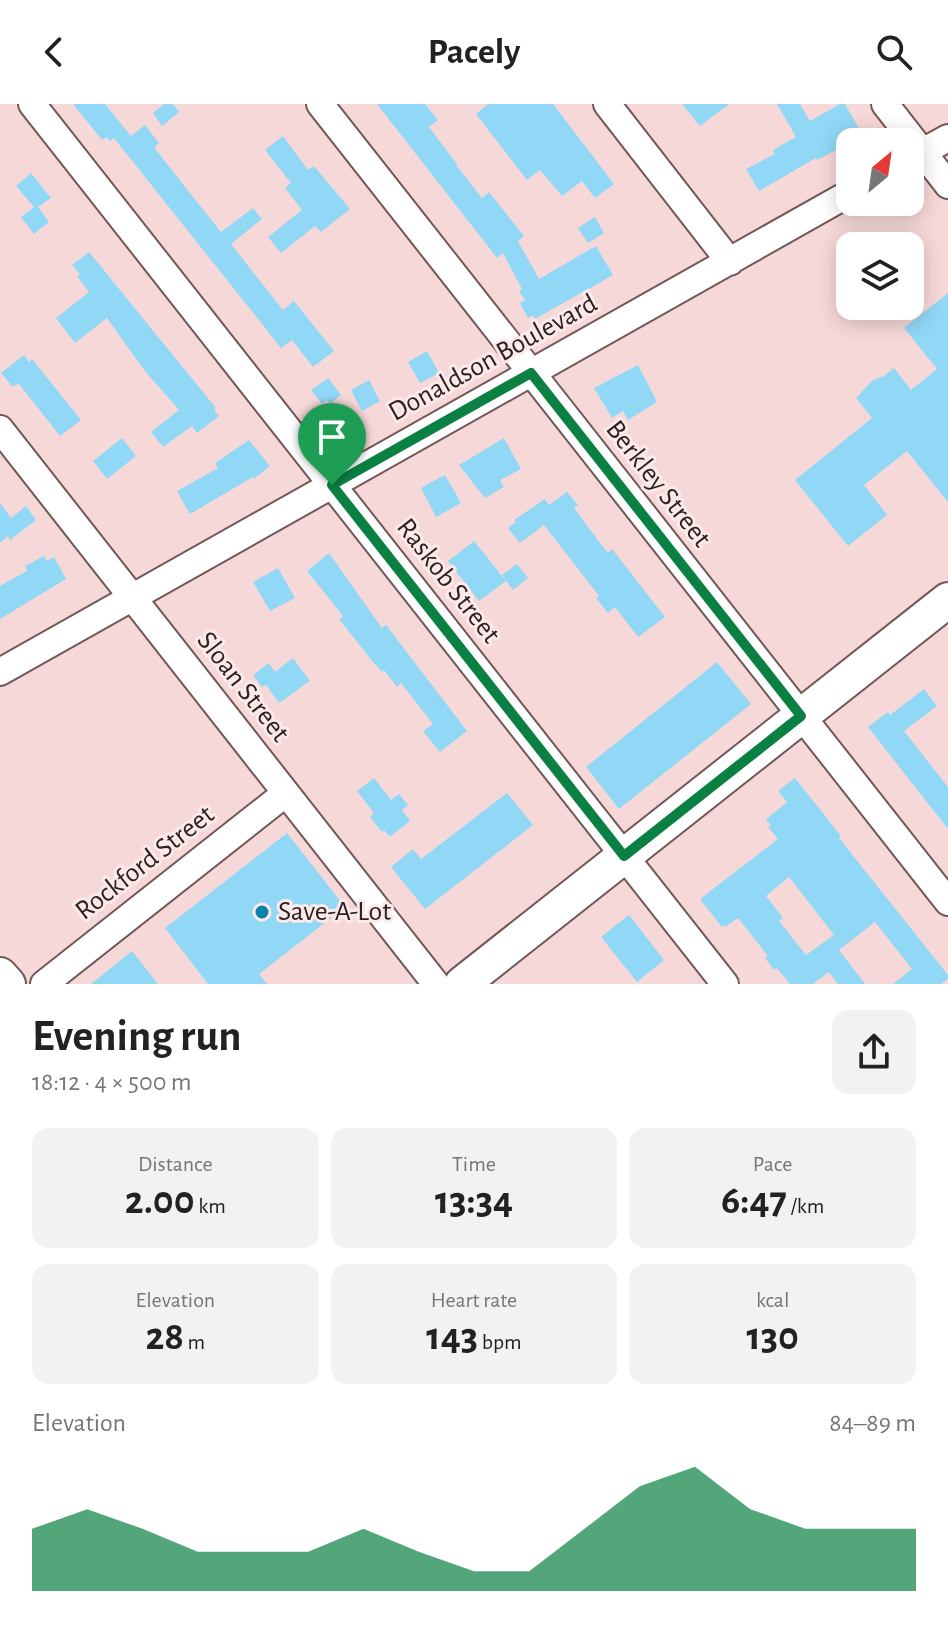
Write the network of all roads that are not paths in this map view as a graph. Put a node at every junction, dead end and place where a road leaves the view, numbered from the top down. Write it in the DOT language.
graph roads {
  1 [pos="32,104"];
  2 [pos="320,104"];
  3 [pos="607,104"];
  4 [pos="885,104"];
  5 [pos="899,128"];
  6 [pos="948,138"];
  7 [pos="924,152"];
  8 [pos="924,163"];
  9 [pos="948,185"];
  10 [pos="836,201"];
  11 [pos="730,262"];
  12 [pos="531,373"];
  13 [pos="0,429"];
  14 [pos="332,485"];
  15 [pos="133,597"];
  16 [pos="948,600"];
  17 [pos="0,672"];
  18 [pos="801,716"];
  19 [pos="286,793"];
  20 [pos="624,856"];
  21 [pos="948,902"];
  22 [pos="0,975"];
  23 [pos="8,984"];
  24 [pos="44,984"];
  25 [pos="436,984"];
  26 [pos="462,984"];
  27 [pos="725,984"];
  1 -- 14 [label="street, Raskob Street"];
  2 -- 12 [label="street, Berkley Street"];
  3 -- 11 [label="street"];
  4 -- 5 [label="street"];
  6 -- 7 [label="street"];
  8 -- 9 [label="street"];
  10 -- 11 [label="street, Donaldson Boulevard"];
  11 -- 12 [label="street, Donaldson Boulevard"];
  12 -- 14 [label="street, Donaldson Boulevard"];
  12 -- 18 [label="street, Berkley Street"];
  13 -- 15 [label="street, Sloan Street"];
  14 -- 15 [label="street, Donaldson Boulevard"];
  14 -- 20 [label="street, Raskob Street"];
  15 -- 17 [label="street, Donaldson Boulevard"];
  15 -- 19 [label="street, Sloan Street"];
  16 -- 18 [label="main road"];
  18 -- 20 [label="main road"];
  18 -- 21 [label="street, Berkley Street"];
  19 -- 24 [label="street, Rockford Street"];
  19 -- 25 [label="street, Sloan Street"];
  20 -- 26 [label="main road"];
  20 -- 27 [label="street, Raskob Street"];
  22 -- 23 [label="main road"];
}
